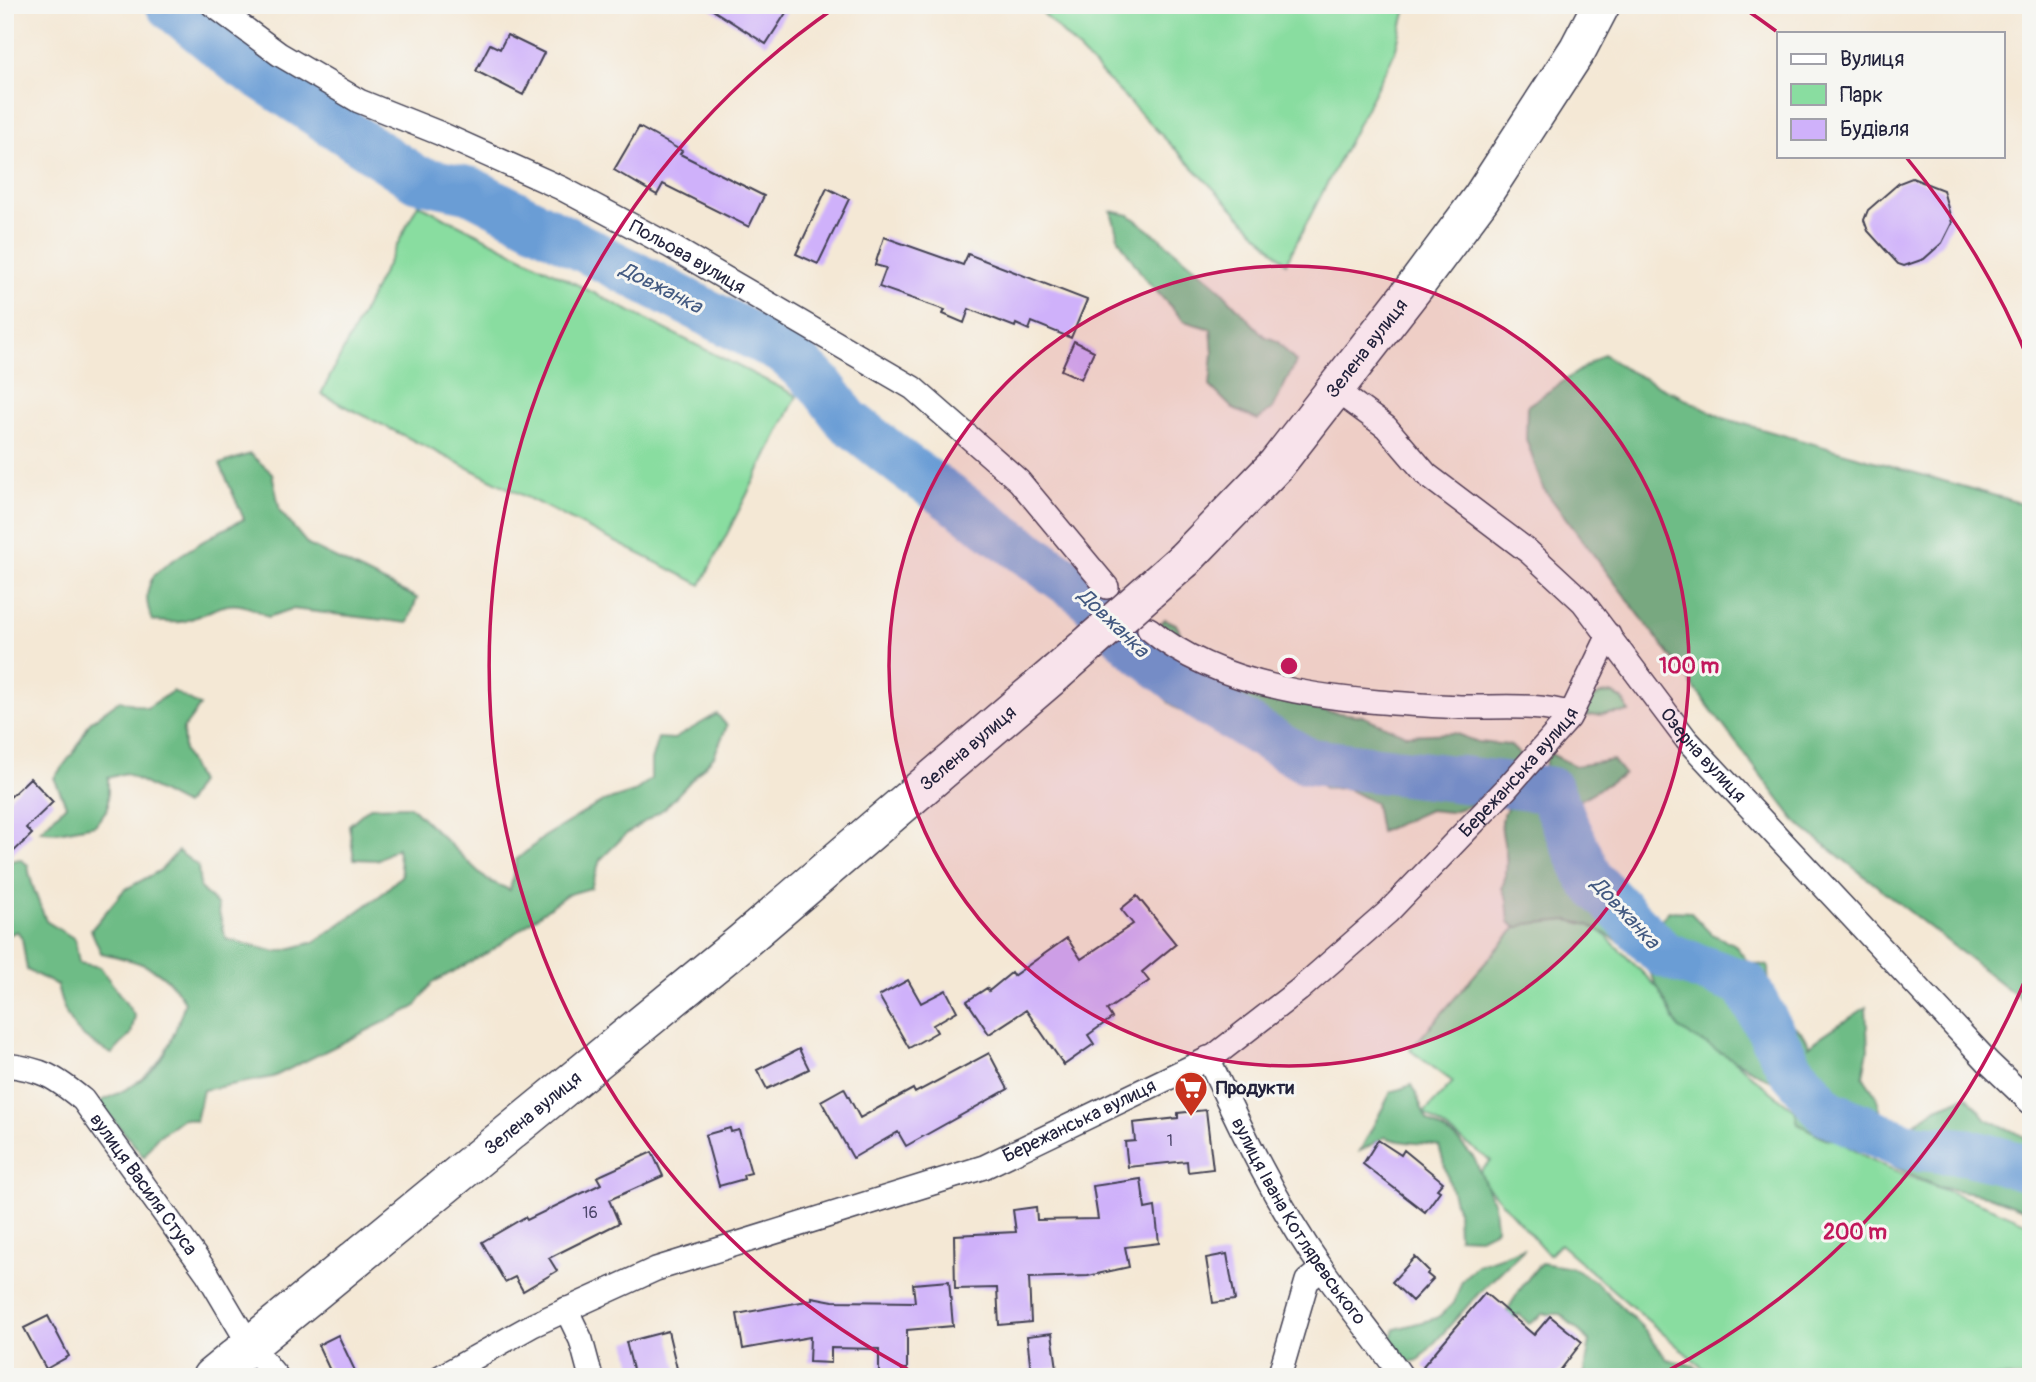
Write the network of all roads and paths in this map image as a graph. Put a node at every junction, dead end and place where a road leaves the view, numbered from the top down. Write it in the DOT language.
graph roads {
  1 [pos="213,5"];
  2 [pos="1601,5"];
  3 [pos="1337,391"];
  4 [pos="1107,587"];
  5 [pos="1149,629"];
  6 [pos="1609,635"];
  7 [pos="1571,714"];
  8 [pos="1208,1058"];
  9 [pos="5,1065"];
  10 [pos="2031,1103"];
  11 [pos="1322,1269"];
  12 [pos="566,1309"];
  13 [pos="249,1344"];
  14 [pos="211,1377"];
  15 [pos="277,1377"];
  16 [pos="440,1377"];
  17 [pos="591,1377"];
  18 [pos="1279,1377"];
  19 [pos="1402,1377"];
  1 -- 4 [label="street, Польова вулиця"];
  2 -- 3 [label="highway, Зелена вулиця"];
  3 -- 6 [label="street, Озерна вулиця"];
  3 -- 13 [label="highway, Зелена вулиця, bridge"];
  5 -- 7 [label="street"];
  6 -- 7 [label="street, Бережанська вулиця"];
  6 -- 10 [label="street, Озерна вулиця"];
  7 -- 8 [label="street, Бережанська вулиця"];
  8 -- 11 [label="street, вулиця Івана Котляревського"];
  8 -- 12 [label="street, Бережанська вулиця"];
  9 -- 13 [label="street, вулиця Василя Стуса"];
  11 -- 18 [label="street"];
  11 -- 19 [label="street, вулиця Івана Котляревського"];
  12 -- 16 [label="street, Бережанська вулиця"];
  12 -- 17 [label="street"];
  13 -- 14 [label="highway, Зелена вулиця"];
  13 -- 15 [label="street"];
}
